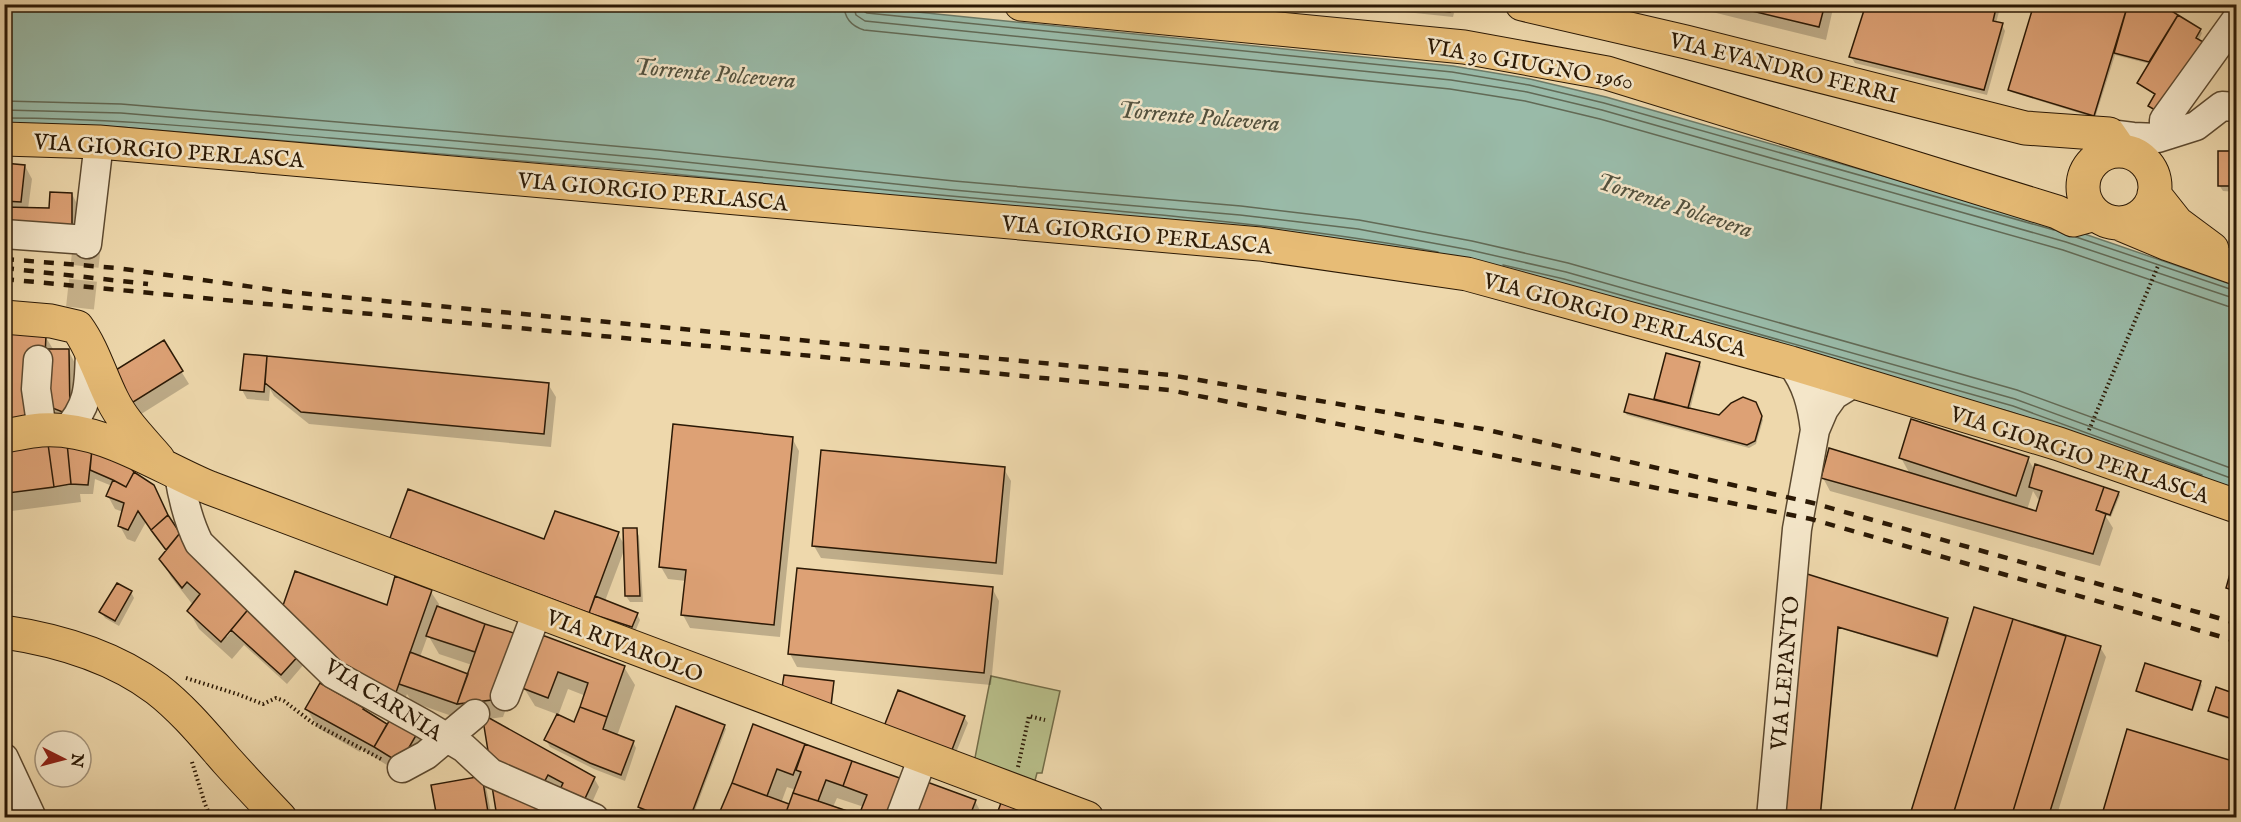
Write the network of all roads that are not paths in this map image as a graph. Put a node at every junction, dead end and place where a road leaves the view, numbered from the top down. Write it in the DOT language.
graph roads {
  1 [pos="1021,4"];
  2 [pos="1522,4"];
  3 [pos="2236,20"];
  4 [pos="2232,103"];
  5 [pos="2047,130"];
  6 [pos="4,139"];
  7 [pos="99,142"];
  8 [pos="2139,143"];
  9 [pos="2154,194"];
  10 [pos="2096,198"];
  11 [pos="4,234"];
  12 [pos="2236,267"];
  13 [pos="4,317"];
  14 [pos="87,340"];
  15 [pos="38,360"];
  16 [pos="1791,363"];
  17 [pos="1855,382"];
  18 [pos="1815,430"];
  19 [pos="54,431"];
  20 [pos="4,436"];
  21 [pos="172,471"];
  22 [pos="2236,506"];
  23 [pos="537,612"];
  24 [pos="4,632"];
  25 [pos="505,696"];
  26 [pos="475,714"];
  27 [pos="446,738"];
  28 [pos="923,757"];
  29 [pos="4,758"];
  30 [pos="402,768"];
  31 [pos="1051,811"];
  32 [pos="32,818"];
  33 [pos="279,818"];
  34 [pos="594,818"];
  35 [pos="900,818"];
  36 [pos="1087,818"];
  37 [pos="1771,818"];
  1 -- 10 [label="main road, VIA 30 GIUGNO 1960"];
  2 -- 5 [label="main road, VIA EVANDRO FERRI"];
  3 -- 8 [label="street"];
  4 -- 8 [label="street"];
  5 -- 8 [label="main road, VIA EVANDRO FERRI"];
  5 -- 10 [label="main road"];
  6 -- 7 [label="main road, VIA GIORGIO PERLASCA"];
  7 -- 11 [label="street"];
  7 -- 16 [label="main road, VIA GIORGIO PERLASCA"];
  8 -- 9 [label="main road"];
  8 -- 10 [label="main road"];
  9 -- 10 [label="main road"];
  9 -- 12 [label="main road"];
  10 -- 12 [label="main road"];
  13 -- 14 [label="main road"];
  14 -- 19 [label="street"];
  14 -- 21 [label="main road, VIA RIVAROLO"];
  15 -- 19 [label="street"];
  16 -- 17 [label="main road, VIA GIORGIO PERLASCA"];
  16 -- 18 [label="street"];
  17 -- 18 [label="street"];
  17 -- 22 [label="main road, VIA GIORGIO PERLASCA"];
  18 -- 37 [label="street, VIA LEPANTO"];
  19 -- 20 [label="main road"];
  19 -- 21 [label="main road, VIA RIVAROLO"];
  21 -- 23 [label="main road, VIA RIVAROLO"];
  21 -- 27 [label="street, VIA CARNIA"];
  23 -- 25 [label="street"];
  23 -- 28 [label="main road, VIA RIVAROLO"];
  24 -- 33 [label="main road"];
  26 -- 27 [label="street"];
  27 -- 30 [label="street"];
  27 -- 34 [label="street, VIA CARNIA"];
  28 -- 31 [label="main road, VIA RIVAROLO"];
  28 -- 35 [label="street"];
  29 -- 32 [label="street"];
  31 -- 36 [label="main road, VIA RIVAROLO"];
}
